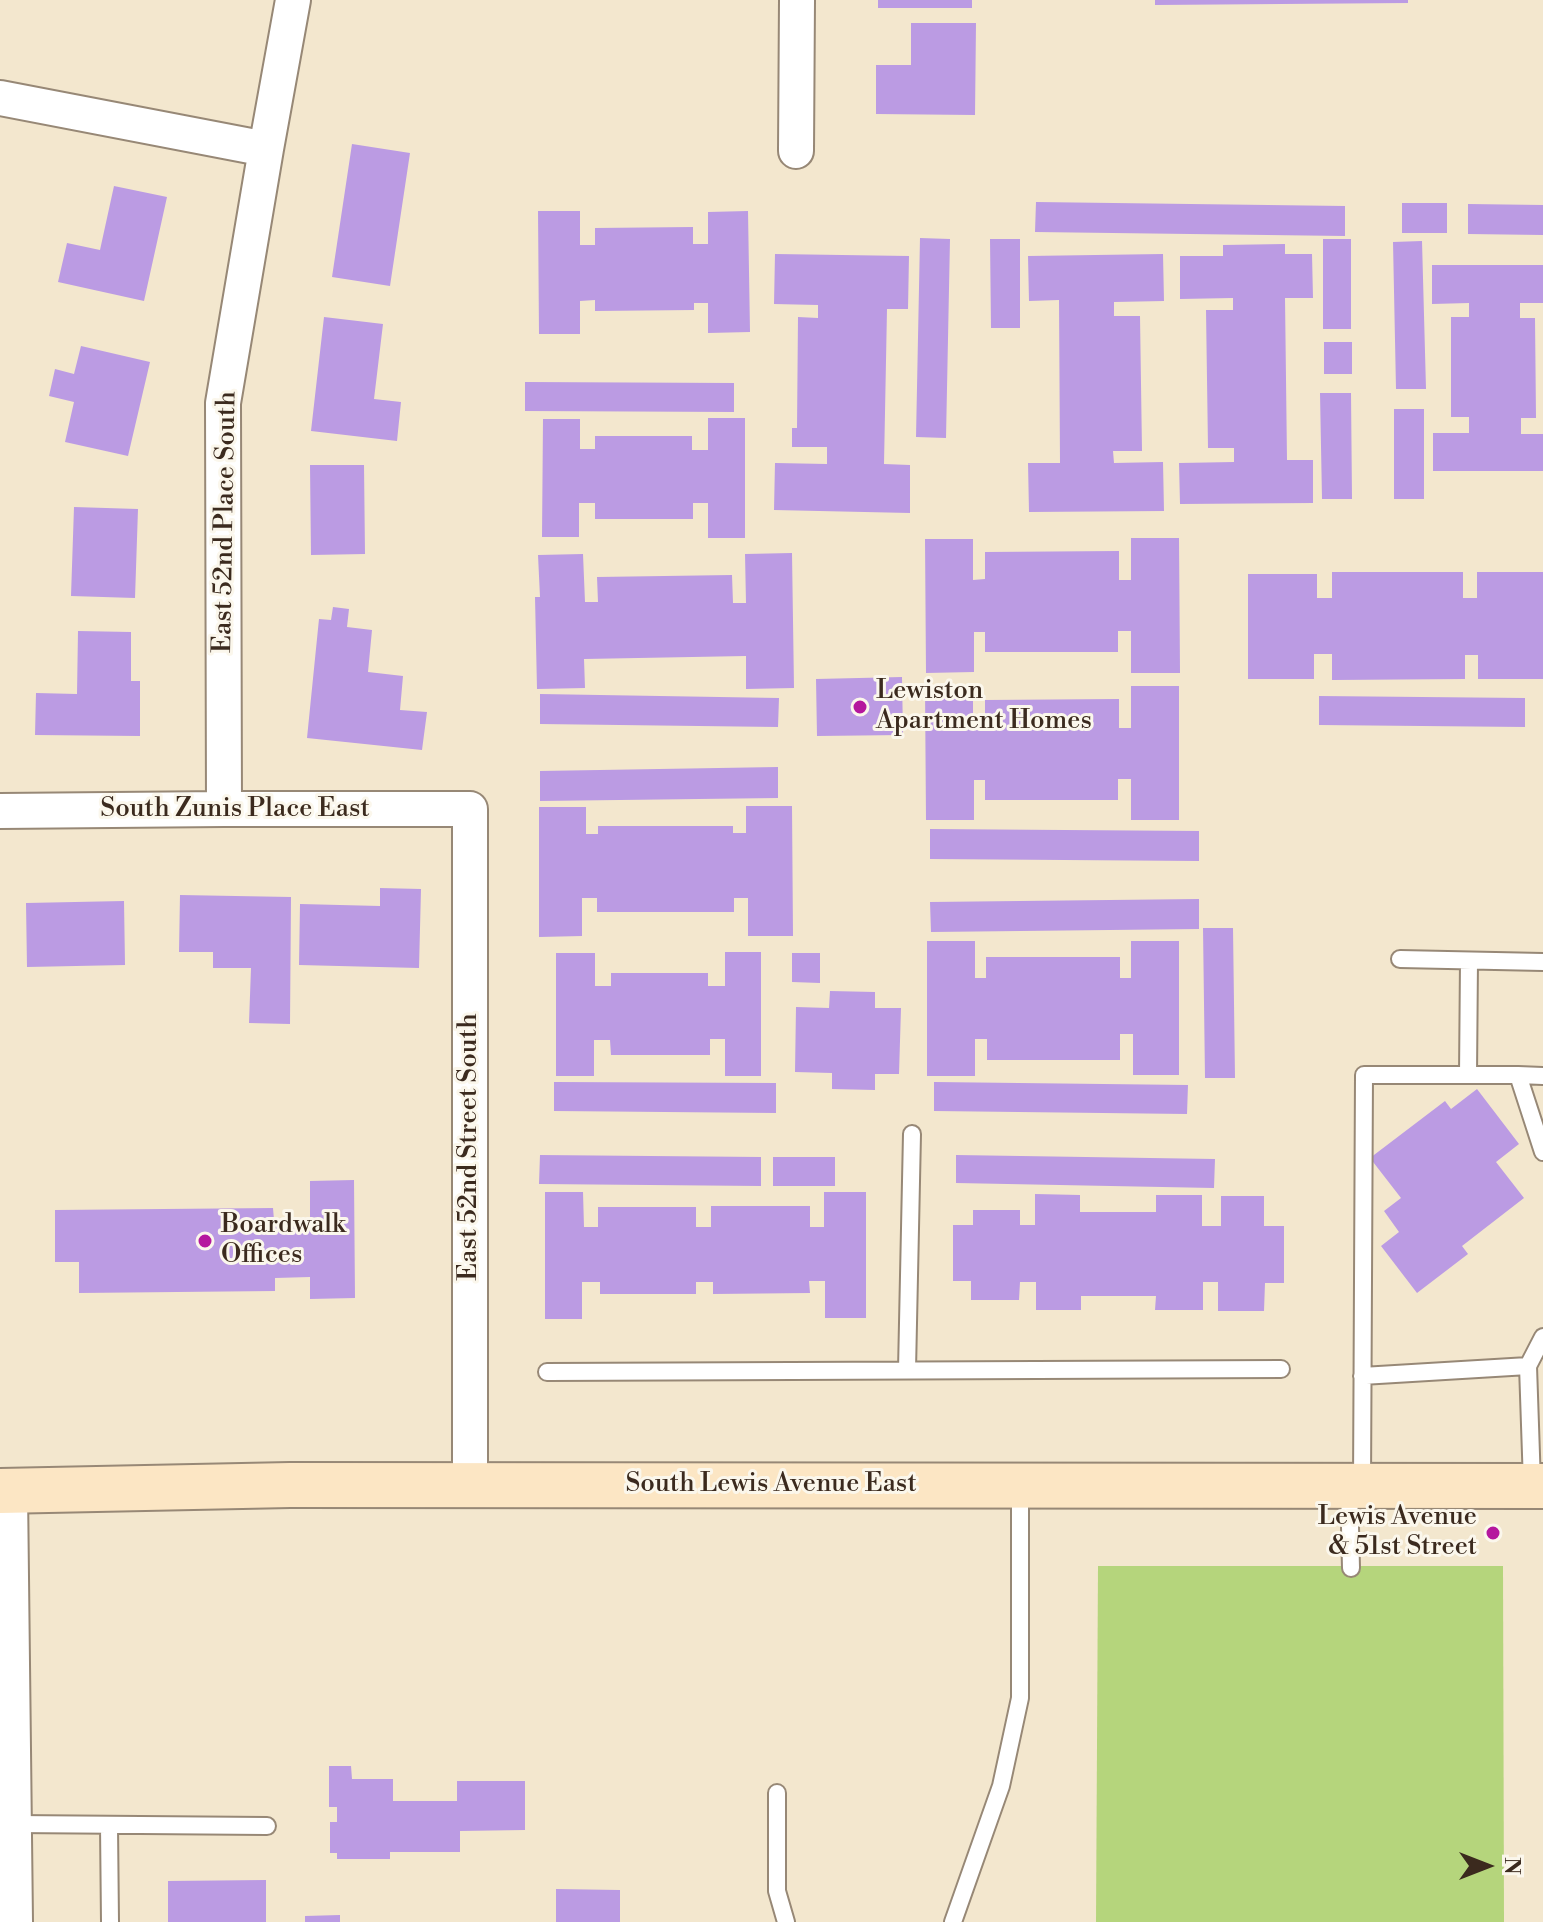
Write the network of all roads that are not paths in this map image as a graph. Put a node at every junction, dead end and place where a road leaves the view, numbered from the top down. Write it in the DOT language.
graph roads {
  1 [pos="293,0"];
  2 [pos="797,0"];
  3 [pos="0,98"];
  4 [pos="266,149"];
  5 [pos="796,151"];
  6 [pos="224,809"];
  7 [pos="470,809"];
  8 [pos="0,811"];
  9 [pos="1400,959"];
  10 [pos="1469,961"];
  11 [pos="1543,962"];
  12 [pos="1468,1075"];
  13 [pos="1518,1075"];
  14 [pos="1543,1076"];
  15 [pos="912,1134"];
  16 [pos="1543,1152"];
  17 [pos="1543,1337"];
  18 [pos="1528,1366"];
  19 [pos="1281,1369"];
  20 [pos="907,1370"];
  21 [pos="547,1372"];
  22 [pos="1362,1376"];
  23 [pos="1020,1485"];
  24 [pos="1356,1485"];
  25 [pos="470,1486"];
  26 [pos="1538,1486"];
  27 [pos="5,1491"];
  28 [pos="1351,1568"];
  29 [pos="5,1636"];
  30 [pos="777,1793"];
  31 [pos="14,1824"];
  32 [pos="109,1826"];
  33 [pos="267,1826"];
  34 [pos="10,1919"];
  35 [pos="110,1922"];
  36 [pos="786,1922"];
  37 [pos="953,1922"];
  1 -- 4 [label="street, East 52nd Place South"];
  2 -- 5 [label="street"];
  3 -- 4 [label="street"];
  4 -- 6 [label="street, East 52nd Place South"];
  6 -- 7 [label="street, South Zunis Place East"];
  6 -- 8 [label="street, South Zunis Place East"];
  7 -- 25 [label="street, East 52nd Street South"];
  9 -- 10 [label="lane"];
  10 -- 11 [label="lane"];
  10 -- 12 [label="lane"];
  12 -- 13 [label="lane"];
  12 -- 22 [label="lane"];
  13 -- 14 [label="lane"];
  13 -- 16 [label="lane"];
  15 -- 20 [label="lane"];
  17 -- 18 [label="lane"];
  18 -- 22 [label="lane"];
  18 -- 26 [label="lane"];
  19 -- 20 [label="lane"];
  20 -- 21 [label="lane"];
  22 -- 24 [label="lane"];
  23 -- 24 [label="main road, South Lewis Avenue East"];
  23 -- 25 [label="main road, South Lewis Avenue East"];
  23 -- 37 [label="lane"];
  24 -- 26 [label="main road, South Lewis Avenue East"];
  24 -- 28 [label="lane"];
  25 -- 27 [label="main road, South Lewis Avenue East"];
  27 -- 29 [label="street"];
  29 -- 31 [label="street"];
  30 -- 36 [label="lane"];
  31 -- 32 [label="lane"];
  31 -- 34 [label="street"];
  32 -- 33 [label="lane"];
  32 -- 35 [label="lane"];
}
